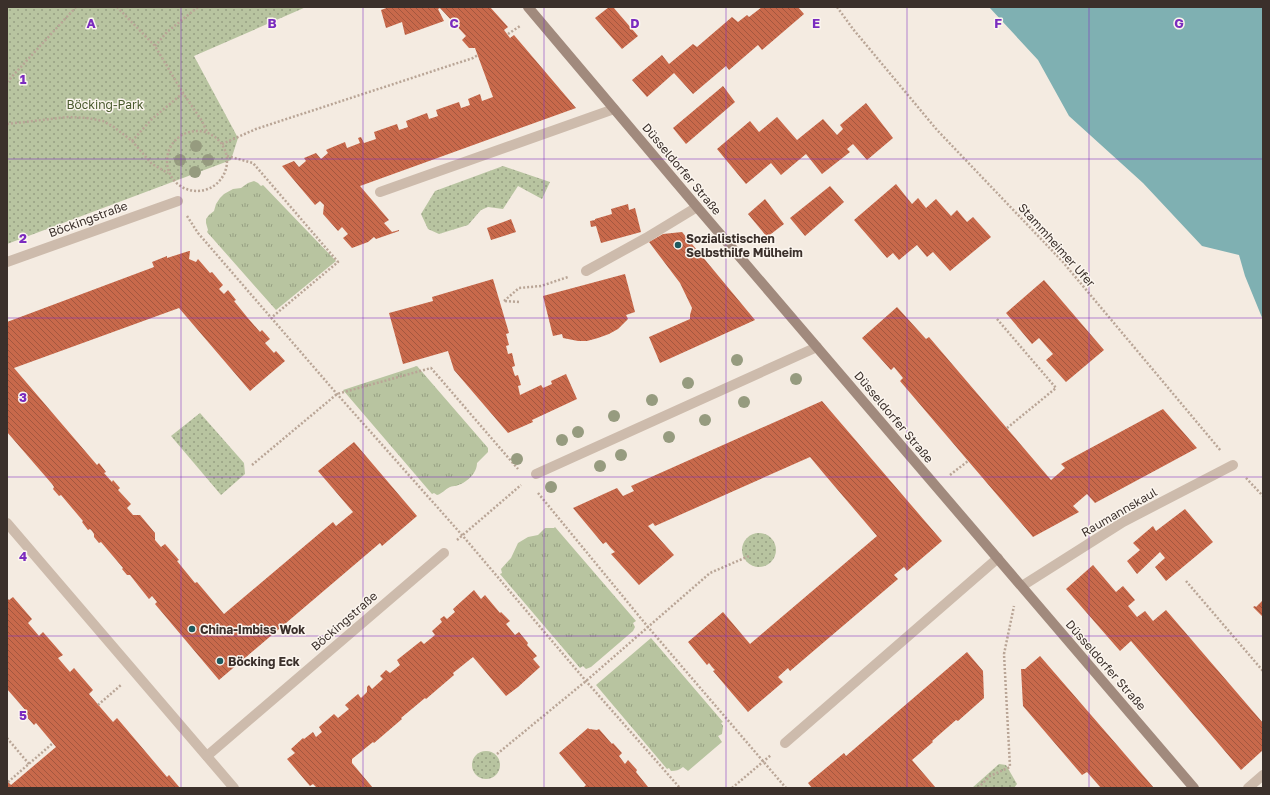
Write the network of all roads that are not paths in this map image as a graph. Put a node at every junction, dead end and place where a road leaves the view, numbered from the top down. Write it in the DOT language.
graph roads {
  1 [pos="528,7"];
  2 [pos="614,109"];
  3 [pos="380,192"];
  4 [pos="178,201"];
  5 [pos="697,207"];
  6 [pos="7,262"];
  7 [pos="586,271"];
  8 [pos="817,347"];
  9 [pos="1232,465"];
  10 [pos="536,474"];
  11 [pos="7,523"];
  12 [pos="444,553"];
  13 [pos="998,558"];
  14 [pos="1022,586"];
  15 [pos="785,743"];
  16 [pos="207,756"];
  17 [pos="1263,775"];
  18 [pos="234,788"];
  19 [pos="1194,788"];
  20 [pos="1248,788"];
  1 -- 2 [label="street, Düsseldorfer Straße"];
  2 -- 3 [label="street"];
  2 -- 5 [label="street, Düsseldorfer Straße"];
  4 -- 6 [label="street, Böckingstraße"];
  5 -- 7 [label="street"];
  5 -- 8 [label="street, Düsseldorfer Straße"];
  8 -- 10 [label="street"];
  8 -- 13 [label="street, Düsseldorfer Straße"];
  9 -- 14 [label="street, Raumannskaul"];
  11 -- 16 [label="street"];
  12 -- 16 [label="street, Böckingstraße"];
  13 -- 14 [label="street, Düsseldorfer Straße"];
  13 -- 15 [label="street"];
  14 -- 19 [label="street, Düsseldorfer Straße"];
  16 -- 18 [label="street"];
  17 -- 20 [label="street"];
}
